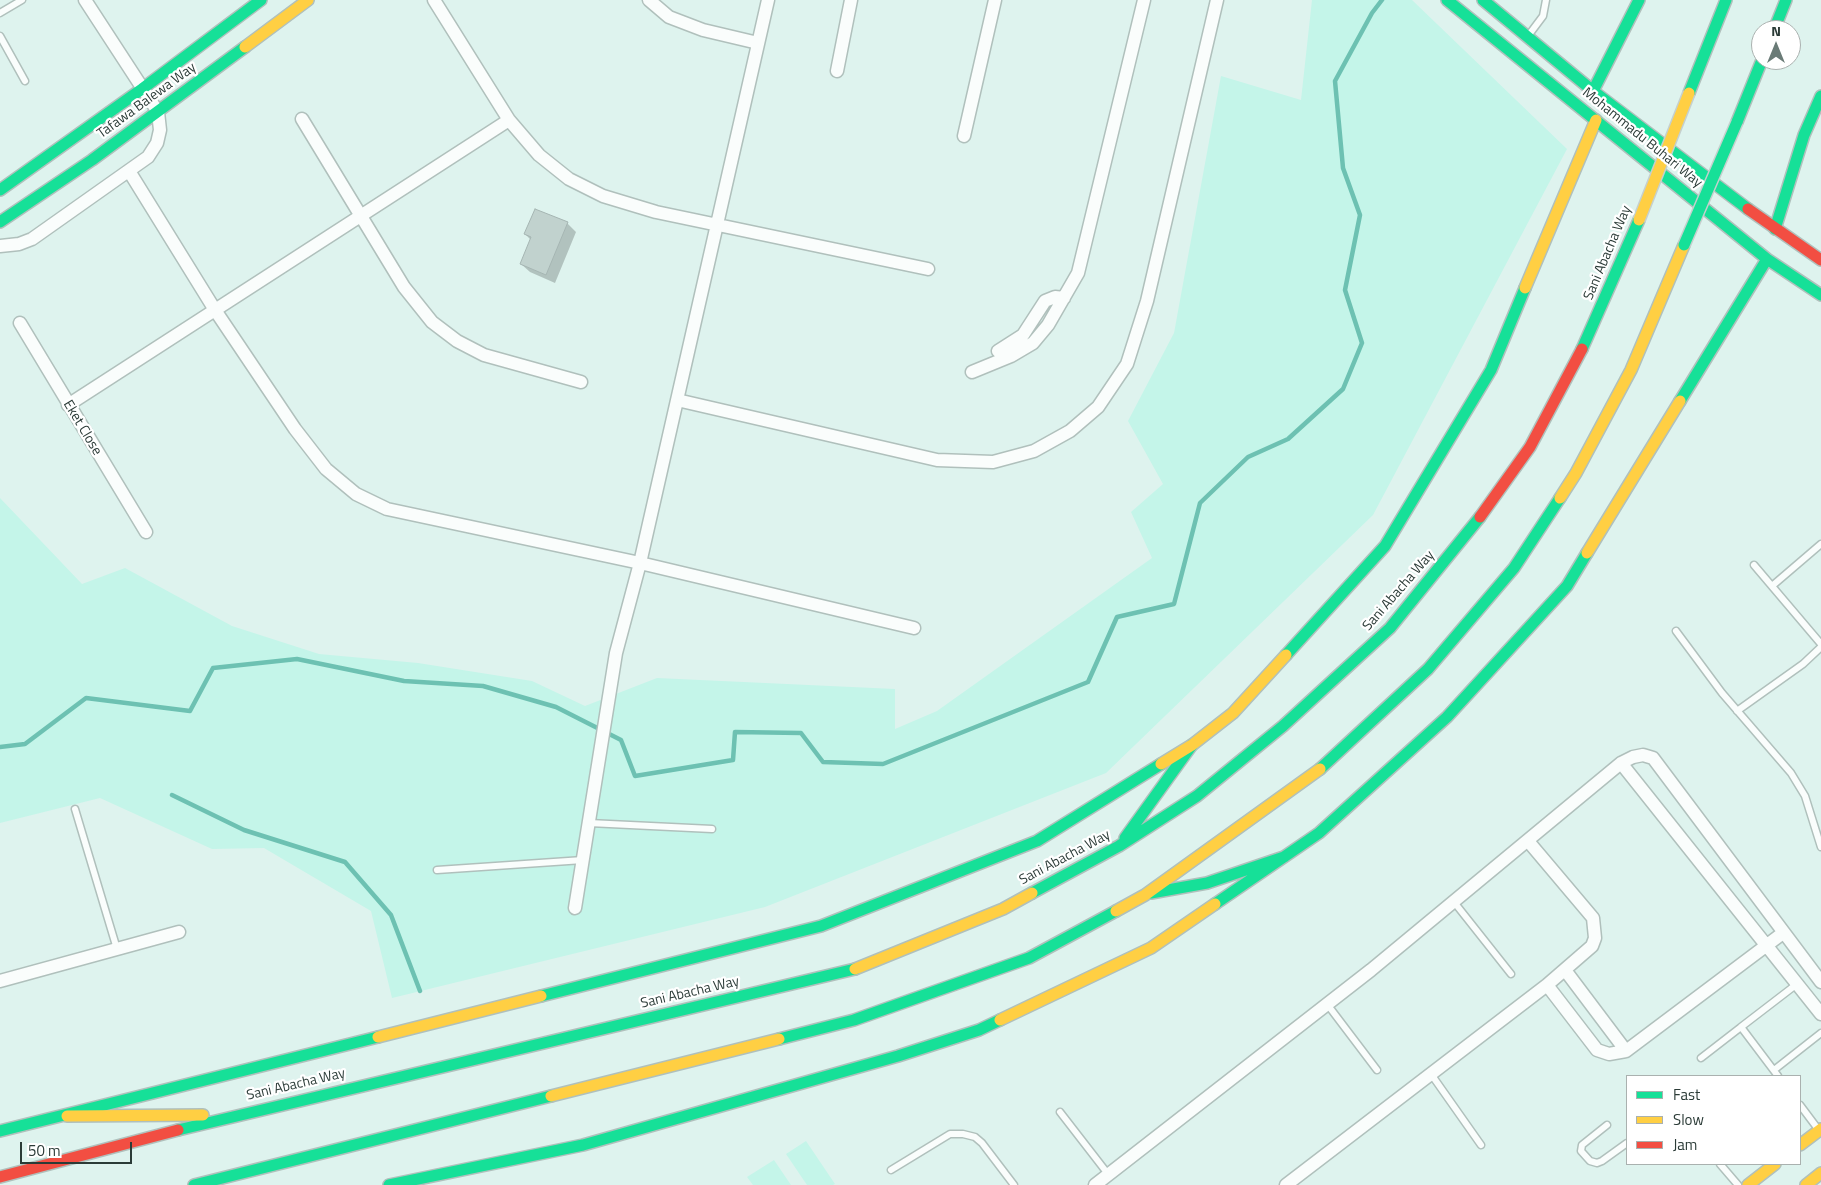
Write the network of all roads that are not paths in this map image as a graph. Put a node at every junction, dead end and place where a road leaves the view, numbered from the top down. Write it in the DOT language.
graph roads {
  1 [pos="22,0"];
  2 [pos="84,0"];
  3 [pos="261,0"];
  4 [pos="308,0"];
  5 [pos="434,0"];
  6 [pos="649,0"];
  7 [pos="768,0"];
  8 [pos="852,0"];
  9 [pos="995,0"];
  10 [pos="1144,0"];
  11 [pos="1217,0"];
  12 [pos="1447,0"];
  13 [pos="1483,0"];
  14 [pos="1546,0"];
  15 [pos="1638,0"];
  16 [pos="1726,0"];
  17 [pos="1786,0"];
  18 [pos="0,13"];
  19 [pos="1778,20"];
  20 [pos="0,36"];
  21 [pos="1527,37"];
  22 [pos="758,43"];
  23 [pos="1758,70"];
  24 [pos="837,71"];
  25 [pos="25,81"];
  26 [pos="142,89"];
  27 [pos="1593,91"];
  28 [pos="1821,96"];
  29 [pos="158,112"];
  30 [pos="302,119"];
  31 [pos="509,120"];
  32 [pos="1596,120"];
  33 [pos="964,136"];
  34 [pos="129,171"];
  35 [pos="0,190"];
  36 [pos="361,216"];
  37 [pos="0,222"];
  38 [pos="716,224"];
  39 [pos="1775,229"];
  40 [pos="0,246"];
  41 [pos="1766,259"];
  42 [pos="1821,260"];
  43 [pos="928,269"];
  44 [pos="1821,295"];
  45 [pos="1064,298"];
  46 [pos="215,310"];
  47 [pos="20,323"];
  48 [pos="998,351"];
  49 [pos="972,372"];
  50 [pos="581,382"];
  51 [pos="677,400"];
  52 [pos="68,404"];
  53 [pos="146,532"];
  54 [pos="1821,544"];
  55 [pos="640,563"];
  56 [pos="1754,565"];
  57 [pos="1772,586"];
  58 [pos="914,628"];
  59 [pos="1676,631"];
  60 [pos="1821,645"];
  61 [pos="1737,711"];
  62 [pos="1192,745"];
  63 [pos="1620,764"];
  64 [pos="75,809"];
  65 [pos="588,823"];
  66 [pos="712,829"];
  67 [pos="1528,841"];
  68 [pos="1119,846"];
  69 [pos="1821,847"];
  70 [pos="1284,857"];
  71 [pos="583,860"];
  72 [pos="437,870"];
  73 [pos="1145,894"];
  74 [pos="1454,902"];
  75 [pos="575,908"];
  76 [pos="179,932"];
  77 [pos="1783,933"];
  78 [pos="1766,945"];
  79 [pos="117,949"];
  80 [pos="1565,970"];
  81 [pos="1512,974"];
  82 [pos="1820,979"];
  83 [pos="0,980"];
  84 [pos="1797,984"];
  85 [pos="1547,985"];
  86 [pos="1327,1004"];
  87 [pos="1821,1014"];
  88 [pos="1741,1026"];
  89 [pos="1821,1033"];
  90 [pos="1626,1051"];
  91 [pos="1701,1058"];
  92 [pos="1378,1070"];
  93 [pos="1774,1070"];
  94 [pos="1431,1074"];
  95 [pos="1777,1075"];
  96 [pos="1801,1106"];
  97 [pos="1060,1112"];
  98 [pos="237,1114"];
  99 [pos="67,1116"];
  100 [pos="1607,1125"];
  101 [pos="1820,1130"];
  102 [pos="0,1131"];
  103 [pos="1626,1144"];
  104 [pos="1801,1144"];
  105 [pos="1481,1145"];
  106 [pos="1721,1165"];
  107 [pos="1774,1165"];
  108 [pos="258,1170"];
  109 [pos="891,1170"];
  110 [pos="1821,1173"];
  111 [pos="1108,1174"];
  112 [pos="0,1177"];
  113 [pos="1293,1183"];
  114 [pos="194,1185"];
  115 [pos="227,1185"];
  116 [pos="389,1185"];
  117 [pos="1014,1185"];
  118 [pos="1094,1185"];
  119 [pos="1738,1185"];
  120 [pos="1748,1185"];
  121 [pos="1806,1185"];
  1 -- 18 [label="lane"];
  2 -- 26 [label="street"];
  3 -- 26 [label="main road, Tafawa Balewa Way"];
  4 -- 29 [label="main road, Tafawa Balewa Way"];
  5 -- 31 [label="street"];
  6 -- 22 [label="street"];
  7 -- 22 [label="street"];
  8 -- 24 [label="street"];
  9 -- 33 [label="street"];
  10 -- 45 [label="street"];
  11 -- 51 [label="street"];
  12 -- 32 [label="main road, Mohammadu Buhari Way"];
  13 -- 21 [label="main road, Mohammadu Buhari Way"];
  14 -- 21 [label="lane"];
  15 -- 27 [label="main road"];
  16 -- 68 [label="main road, Sani Abacha Way, bridge"];
  17 -- 19 [label="main road"];
  20 -- 25 [label="lane"];
  21 -- 27 [label="main road, Mohammadu Buhari Way"];
  22 -- 38 [label="street"];
  23 -- 73 [label="main road, bridge"];
  26 -- 29 [label="street"];
  26 -- 35 [label="main road, Tafawa Balewa Way"];
  27 -- 39 [label="main road, Mohammadu Buhari Way"];
  28 -- 39 [label="main road"];
  29 -- 34 [label="street"];
  29 -- 37 [label="main road, Tafawa Balewa Way"];
  30 -- 36 [label="street"];
  31 -- 36 [label="street"];
  31 -- 38 [label="street"];
  32 -- 41 [label="main road, Mohammadu Buhari Way"];
  32 -- 62 [label="main road, Sani Abacha Way"];
  34 -- 40 [label="street"];
  34 -- 46 [label="street"];
  36 -- 46 [label="street"];
  36 -- 50 [label="street"];
  38 -- 43 [label="street"];
  38 -- 51 [label="street"];
  39 -- 42 [label="main road, Mohammadu Buhari Way"];
  41 -- 44 [label="main road, Mohammadu Buhari Way"];
  41 -- 70 [label="main road"];
  45 -- 48 [label="street"];
  45 -- 49 [label="street"];
  46 -- 52 [label="street"];
  46 -- 55 [label="street"];
  47 -- 52 [label="street, Eket Close"];
  51 -- 55 [label="street"];
  52 -- 53 [label="street, Eket Close"];
  54 -- 57 [label="lane"];
  55 -- 58 [label="street"];
  55 -- 65 [label="street"];
  56 -- 57 [label="lane"];
  57 -- 60 [label="lane"];
  59 -- 61 [label="lane"];
  60 -- 61 [label="lane"];
  61 -- 69 [label="lane"];
  62 -- 68 [label="main road"];
  62 -- 99 [label="main road, Sani Abacha Way"];
  63 -- 67 [label="street"];
  63 -- 77 [label="street"];
  63 -- 78 [label="street"];
  64 -- 79 [label="lane"];
  65 -- 66 [label="lane"];
  65 -- 71 [label="street"];
  67 -- 74 [label="street"];
  67 -- 80 [label="street"];
  68 -- 98 [label="main road, Sani Abacha Way"];
  70 -- 73 [label="main road"];
  70 -- 116 [label="main road"];
  71 -- 72 [label="lane"];
  71 -- 75 [label="street"];
  73 -- 108 [label="main road"];
  74 -- 81 [label="lane"];
  74 -- 86 [label="street"];
  76 -- 79 [label="street"];
  77 -- 78 [label="street"];
  77 -- 82 [label="street"];
  78 -- 84 [label="street"];
  78 -- 90 [label="street"];
  79 -- 83 [label="street"];
  80 -- 85 [label="street"];
  80 -- 90 [label="street"];
  84 -- 87 [label="street"];
  84 -- 88 [label="lane"];
  85 -- 90 [label="street"];
  85 -- 94 [label="street"];
  86 -- 92 [label="lane"];
  86 -- 111 [label="street"];
  88 -- 91 [label="lane"];
  88 -- 93 [label="lane"];
  89 -- 93 [label="lane"];
  93 -- 95 [label="lane"];
  94 -- 105 [label="lane"];
  94 -- 113 [label="street"];
  96 -- 101 [label="lane"];
  97 -- 111 [label="lane"];
  98 -- 99 [label="main road"];
  98 -- 112 [label="main road, Sani Abacha Way"];
  99 -- 102 [label="main road, Sani Abacha Way"];
  100 -- 103 [label="lane"];
  101 -- 104 [label="main road"];
  106 -- 119 [label="lane"];
  107 -- 120 [label="main road"];
  108 -- 114 [label="main road"];
  108 -- 115 [label="main road"];
  109 -- 117 [label="lane"];
  110 -- 121 [label="main road"];
  111 -- 118 [label="street"];
}
